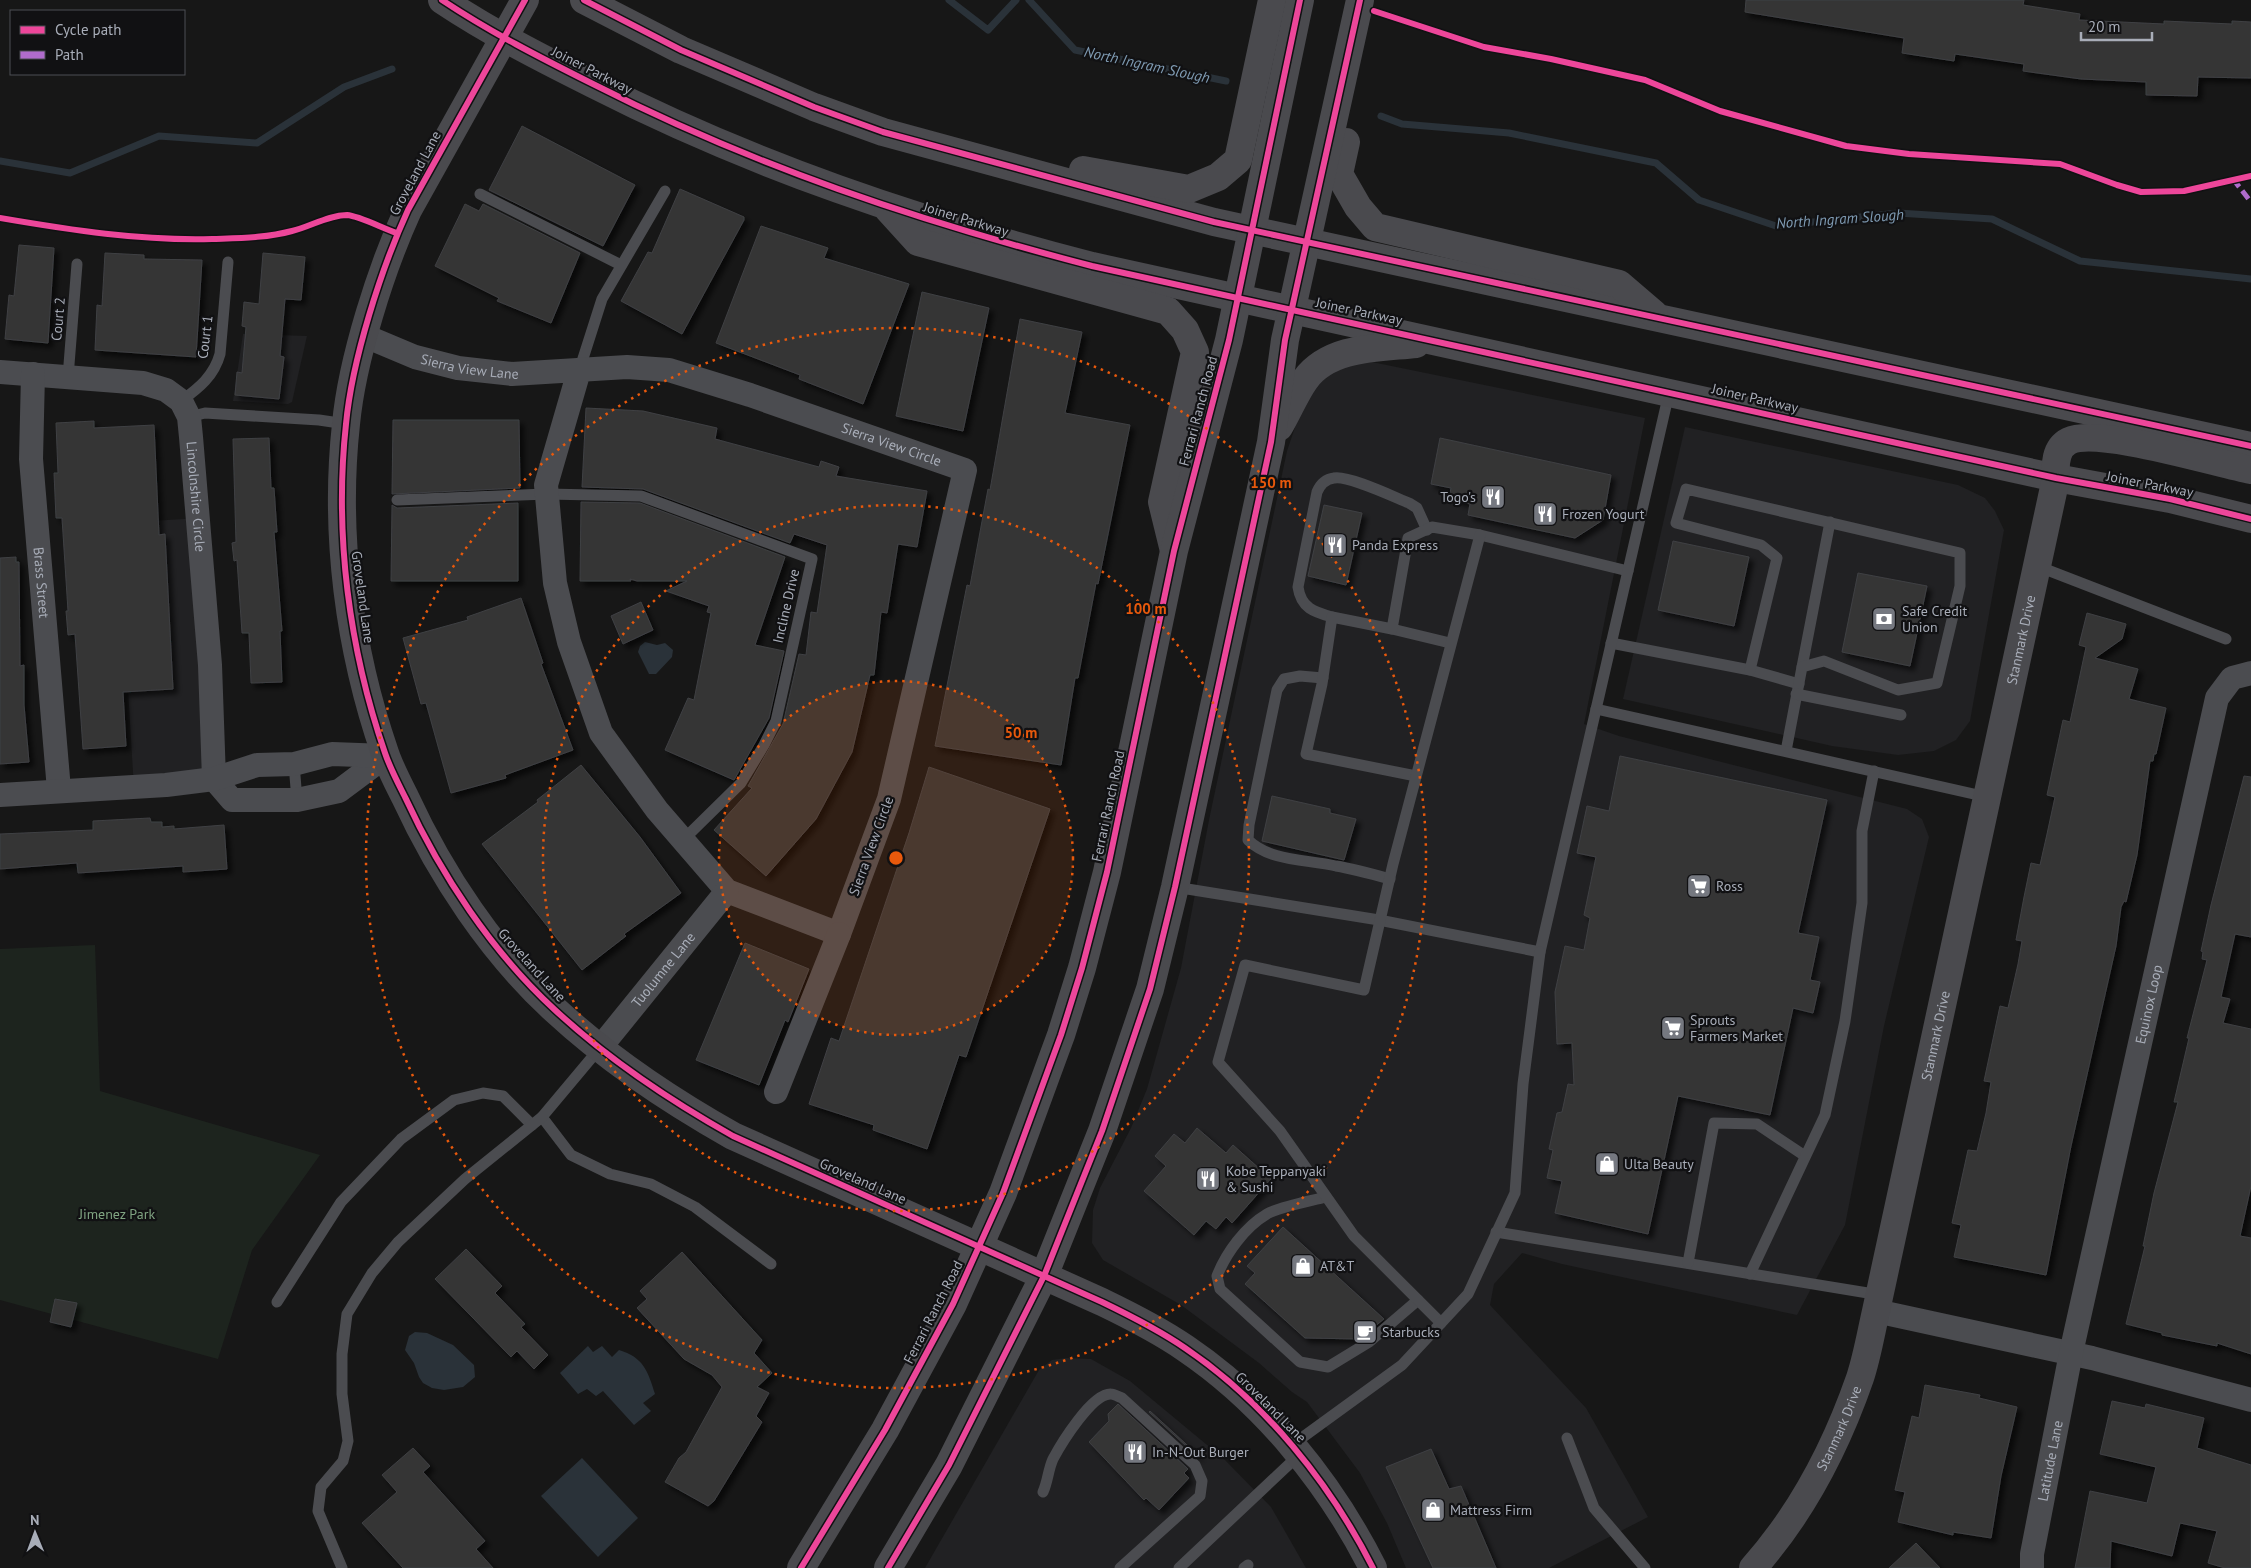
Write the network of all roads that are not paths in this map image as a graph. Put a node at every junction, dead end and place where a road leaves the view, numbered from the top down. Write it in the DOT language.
graph roads {
  1 [pos="442,0"];
  2 [pos="525,0"];
  3 [pos="584,0"];
  4 [pos="1272,0"];
  5 [pos="1300,0"];
  6 [pos="1360,0"];
  7 [pos="1377,0"];
  8 [pos="504,38"];
  9 [pos="902,138"];
  10 [pos="665,191"];
  11 [pos="480,194"];
  12 [pos="886,207"];
  13 [pos="1251,230"];
  14 [pos="1307,241"];
  15 [pos="228,262"];
  16 [pos="77,264"];
  17 [pos="621,265"];
  18 [pos="1238,298"];
  19 [pos="1292,310"];
  20 [pos="1658,316"];
  21 [pos="365,336"];
  22 [pos="1436,341"];
  23 [pos="579,371"];
  24 [pos="0,372"];
  25 [pos="33,374"];
  26 [pos="68,377"];
  27 [pos="1669,392"];
  28 [pos="185,409"];
  29 [pos="346,424"];
  30 [pos="1271,442"];
  31 [pos="2251,446"];
  32 [pos="2251,470"];
  33 [pos="2056,478"];
  34 [pos="547,494"];
  35 [pos="397,500"];
  36 [pos="2251,519"];
  37 [pos="1830,522"];
  38 [pos="1427,530"];
  39 [pos="1480,535"];
  40 [pos="1174,551"];
  41 [pos="2037,566"];
  42 [pos="1628,571"];
  43 [pos="1332,617"];
  44 [pos="1392,629"];
  45 [pos="2226,639"];
  46 [pos="1450,643"];
  47 [pos="1611,643"];
  48 [pos="1802,666"];
  49 [pos="1750,670"];
  50 [pos="2251,673"];
  51 [pos="1323,678"];
  52 [pos="1797,689"];
  53 [pos="1596,709"];
  54 [pos="1901,715"];
  55 [pos="1786,751"];
  56 [pos="386,756"];
  57 [pos="294,764"];
  58 [pos="1874,771"];
  59 [pos="1416,776"];
  60 [pos="214,779"];
  61 [pos="59,790"];
  62 [pos="0,795"];
  63 [pos="1987,797"];
  64 [pos="297,800"];
  65 [pos="682,840"];
  66 [pos="1390,879"];
  67 [pos="1175,886"];
  68 [pos="727,891"];
  69 [pos="1379,920"];
  70 [pos="839,934"];
  71 [pos="1540,952"];
  72 [pos="599,1049"];
  73 [pos="776,1092"];
  74 [pos="542,1117"];
  75 [pos="532,1125"];
  76 [pos="1805,1156"];
  77 [pos="1326,1197"];
  78 [pos="1496,1232"];
  79 [pos="980,1247"];
  80 [pos="772,1264"];
  81 [pos="1688,1264"];
  82 [pos="1750,1274"];
  83 [pos="1044,1276"];
  84 [pos="1418,1300"];
  85 [pos="277,1302"];
  86 [pos="1878,1303"];
  87 [pos="1441,1323"];
  88 [pos="2071,1353"];
  89 [pos="2251,1400"];
  90 [pos="1567,1438"];
  91 [pos="1296,1450"];
  92 [pos="1043,1492"];
  93 [pos="342,1568"];
  94 [pos="802,1568"];
  95 [pos="888,1568"];
  96 [pos="1120,1568"];
  97 [pos="1179,1568"];
  98 [pos="1373,1568"];
  99 [pos="1645,1568"];
  100 [pos="1753,1568"];
  101 [pos="2032,1568"];
  1 -- 8 [label="main road, Joiner Parkway"];
  2 -- 8 [label="main road, Groveland Lane"];
  3 -- 9 [label="main road"];
  4 -- 9 [label="main road"];
  5 -- 13 [label="main road, Ferrari Ranch Road"];
  6 -- 14 [label="main road"];
  7 -- 20 [label="main road"];
  8 -- 12 [label="main road, Joiner Parkway"];
  8 -- 21 [label="main road, Groveland Lane"];
  9 -- 13 [label="main road"];
  10 -- 17 [label="lane"];
  11 -- 17 [label="lane"];
  12 -- 18 [label="main road, Joiner Parkway"];
  12 -- 40 [label="main road"];
  13 -- 14 [label="main road"];
  13 -- 18 [label="main road, Ferrari Ranch Road"];
  14 -- 19 [label="main road"];
  14 -- 20 [label="main road"];
  15 -- 28 [label="lane, Court 1"];
  16 -- 26 [label="lane, Court 2"];
  17 -- 23 [label="lane"];
  18 -- 19 [label="main road, Joiner Parkway"];
  18 -- 40 [label="main road, Ferrari Ranch Road"];
  19 -- 22 [label="main road, Joiner Parkway"];
  19 -- 30 [label="main road"];
  20 -- 31 [label="main road"];
  21 -- 23 [label="street, Sierra View Lane"];
  21 -- 29 [label="main road, Groveland Lane"];
  22 -- 27 [label="main road, Joiner Parkway"];
  22 -- 30 [label="main road"];
  23 -- 34 [label="street"];
  23 -- 70 [label="street, Sierra View Circle"];
  24 -- 25 [label="street"];
  25 -- 26 [label="street"];
  25 -- 61 [label="street, Brass Street"];
  26 -- 28 [label="street"];
  27 -- 33 [label="main road, Joiner Parkway"];
  27 -- 42 [label="lane"];
  28 -- 29 [label="lane"];
  28 -- 60 [label="street, Lincolnshire Circle"];
  29 -- 56 [label="main road, Groveland Lane"];
  30 -- 67 [label="main road"];
  32 -- 33 [label="main road, Stanmark Drive"];
  33 -- 36 [label="main road, Joiner Parkway"];
  33 -- 41 [label="main road, Stanmark Drive"];
  34 -- 35 [label="lane"];
  34 -- 65 [label="street"];
  34 -- 65 [label="lane, Incline Drive"];
  37 -- 48 [label="lane"];
  37 -- 48 [label="lane"];
  37 -- 49 [label="lane"];
  38 -- 39 [label="lane"];
  38 -- 43 [label="lane"];
  38 -- 44 [label="lane"];
  39 -- 42 [label="lane"];
  39 -- 46 [label="lane"];
  40 -- 79 [label="main road, Ferrari Ranch Road"];
  41 -- 45 [label="lane"];
  41 -- 63 [label="main road, Stanmark Drive"];
  42 -- 47 [label="lane"];
  43 -- 44 [label="lane"];
  43 -- 51 [label="lane"];
  44 -- 46 [label="lane"];
  46 -- 59 [label="lane"];
  47 -- 49 [label="lane"];
  47 -- 53 [label="lane"];
  48 -- 52 [label="lane"];
  49 -- 52 [label="lane"];
  50 -- 88 [label="street, Equinox Loop"];
  51 -- 59 [label="lane"];
  51 -- 66 [label="lane"];
  52 -- 54 [label="lane"];
  52 -- 55 [label="lane"];
  53 -- 55 [label="lane"];
  53 -- 71 [label="lane"];
  55 -- 58 [label="lane"];
  56 -- 57 [label="street"];
  56 -- 64 [label="street"];
  56 -- 72 [label="main road, Groveland Lane"];
  57 -- 60 [label="street"];
  57 -- 64 [label="lane"];
  58 -- 63 [label="lane"];
  58 -- 76 [label="lane"];
  59 -- 66 [label="lane"];
  60 -- 61 [label="street"];
  60 -- 64 [label="street"];
  61 -- 62 [label="street"];
  63 -- 86 [label="main road, Stanmark Drive"];
  65 -- 68 [label="street"];
  66 -- 69 [label="lane"];
  67 -- 69 [label="lane"];
  67 -- 83 [label="main road"];
  68 -- 70 [label="street"];
  68 -- 72 [label="street, Tuolumne Lane"];
  69 -- 71 [label="lane"];
  69 -- 77 [label="lane"];
  70 -- 73 [label="street"];
  71 -- 78 [label="lane"];
  72 -- 74 [label="lane"];
  72 -- 79 [label="main road, Groveland Lane"];
  74 -- 75 [label="lane"];
  74 -- 80 [label="lane"];
  75 -- 85 [label="lane"];
  75 -- 93 [label="lane"];
  76 -- 81 [label="lane"];
  76 -- 82 [label="lane"];
  77 -- 84 [label="lane"];
  77 -- 84 [label="lane"];
  78 -- 81 [label="lane"];
  78 -- 87 [label="lane"];
  79 -- 83 [label="main road, Groveland Lane"];
  79 -- 94 [label="main road, Ferrari Ranch Road"];
  81 -- 82 [label="lane"];
  82 -- 86 [label="lane"];
  83 -- 91 [label="main road, Groveland Lane"];
  83 -- 95 [label="main road"];
  84 -- 87 [label="lane"];
  86 -- 88 [label="street"];
  86 -- 100 [label="main road, Stanmark Drive"];
  87 -- 91 [label="lane"];
  88 -- 89 [label="street"];
  88 -- 101 [label="street, Latitude Lane"];
  90 -- 99 [label="lane"];
  91 -- 97 [label="lane"];
  91 -- 98 [label="main road, Groveland Lane"];
  92 -- 96 [label="lane"];
}
